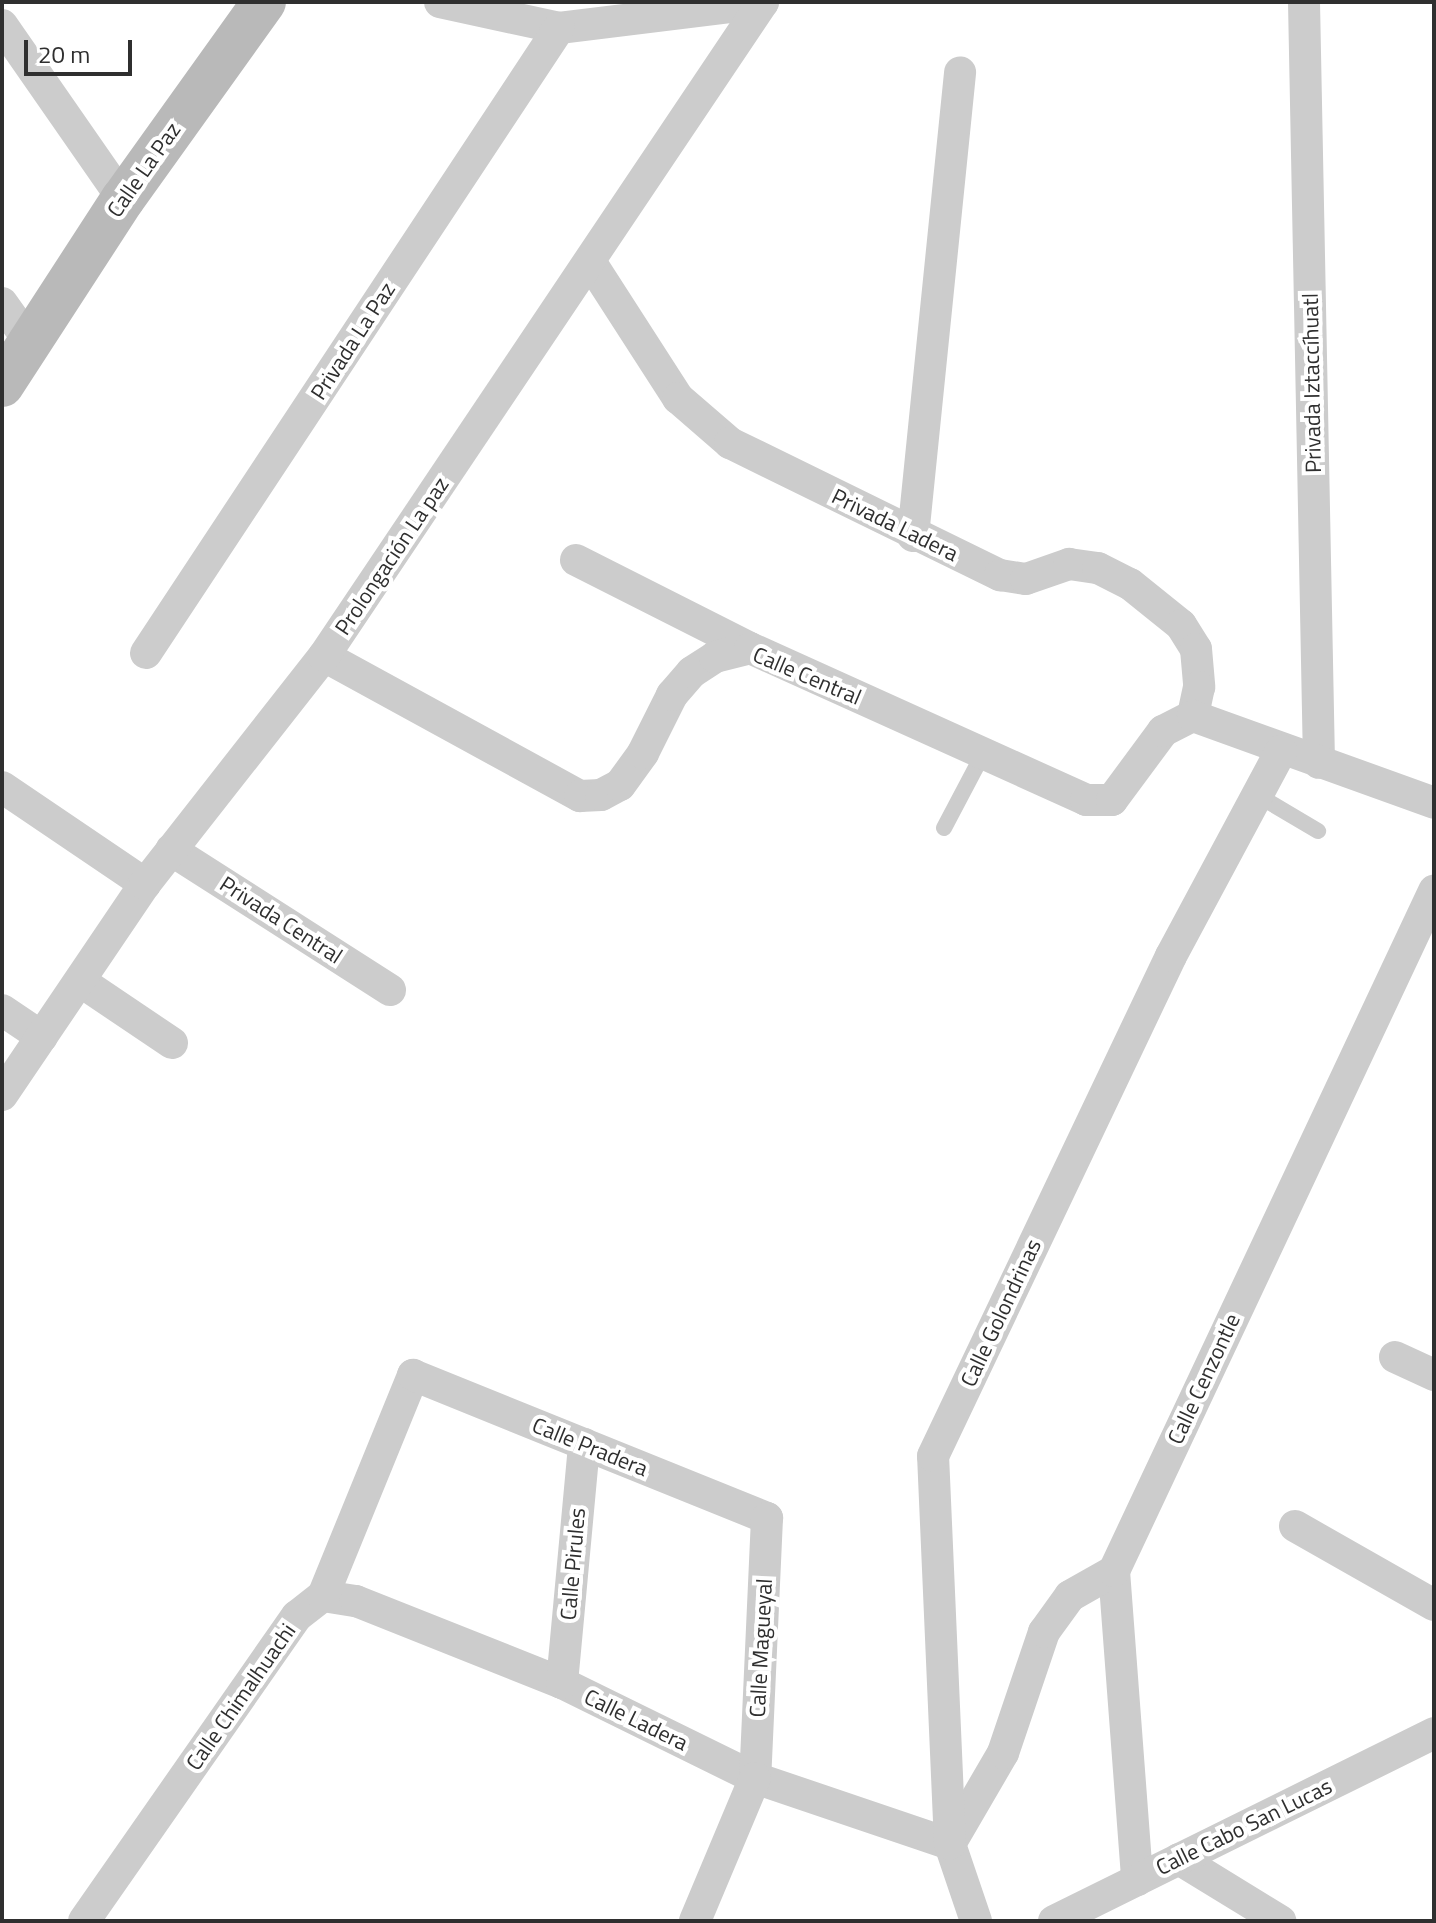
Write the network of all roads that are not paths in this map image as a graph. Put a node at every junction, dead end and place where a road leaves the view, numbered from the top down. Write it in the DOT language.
graph roads {
  1 [pos="264,2"];
  2 [pos="440,2"];
  3 [pos="1304,2"];
  4 [pos="763,3"];
  5 [pos="2,25"];
  6 [pos="559,28"];
  7 [pos="960,72"];
  8 [pos="123,199"];
  9 [pos="591,263"];
  10 [pos="2,303"];
  11 [pos="29,341"];
  12 [pos="2,385"];
  13 [pos="913,536"];
  14 [pos="576,560"];
  15 [pos="750,648"];
  16 [pos="146,653"];
  17 [pos="324,656"];
  18 [pos="1193,716"];
  19 [pos="1281,751"];
  20 [pos="982,756"];
  21 [pos="1319,763"];
  22 [pos="2,787"];
  23 [pos="1257,795"];
  24 [pos="1434,803"];
  25 [pos="944,828"];
  26 [pos="1318,831"];
  27 [pos="171,850"];
  28 [pos="145,884"];
  29 [pos="1434,891"];
  30 [pos="80,981"];
  31 [pos="390,990"];
  32 [pos="2,1010"];
  33 [pos="42,1037"];
  34 [pos="172,1043"];
  35 [pos="2,1095"];
  36 [pos="1395,1357"];
  37 [pos="413,1375"];
  38 [pos="1434,1375"];
  39 [pos="584,1444"];
  40 [pos="767,1518"];
  41 [pos="1295,1526"];
  42 [pos="1114,1571"];
  43 [pos="323,1596"];
  44 [pos="1434,1605"];
  45 [pos="562,1683"];
  46 [pos="1434,1733"];
  47 [pos="755,1778"];
  48 [pos="950,1844"];
  49 [pos="1179,1859"];
  50 [pos="1137,1880"];
  51 [pos="84,1921"];
  52 [pos="695,1921"];
  53 [pos="976,1921"];
  54 [pos="1054,1921"];
  55 [pos="1280,1921"];
  1 -- 8 [label="main road, Calle La Paz"];
  2 -- 6 [label="street"];
  3 -- 21 [label="street, Privada Iztaccíhuatl"];
  4 -- 6 [label="street"];
  4 -- 9 [label="street, Prolongación La paz"];
  5 -- 8 [label="street"];
  6 -- 16 [label="street, Privada La Paz"];
  7 -- 13 [label="street"];
  8 -- 11 [label="main road, Calle La Paz"];
  9 -- 13 [label="street, Privada Ladera"];
  9 -- 17 [label="street, Prolongación La paz"];
  10 -- 11 [label="street"];
  11 -- 12 [label="main road, Calle La Paz"];
  13 -- 18 [label="street, Privada Ladera"];
  14 -- 15 [label="street"];
  15 -- 17 [label="street, Calle Central"];
  15 -- 20 [label="street, Calle Central"];
  17 -- 27 [label="street, Prolongación La paz"];
  18 -- 19 [label="street"];
  18 -- 20 [label="street, Calle Central"];
  19 -- 21 [label="street"];
  19 -- 23 [label="street, Calle Golondrinas"];
  20 -- 25 [label="lane"];
  21 -- 24 [label="street"];
  22 -- 28 [label="street"];
  23 -- 26 [label="lane"];
  23 -- 48 [label="street, Calle Golondrinas"];
  27 -- 28 [label="street, Prolongación La paz"];
  27 -- 31 [label="street, Privada Central"];
  28 -- 30 [label="street, Prolongación La paz"];
  29 -- 42 [label="street, Calle Cenzontle"];
  30 -- 33 [label="street, Prolongación La paz"];
  30 -- 34 [label="street"];
  32 -- 33 [label="street"];
  33 -- 35 [label="street, Prolongación La paz"];
  36 -- 38 [label="street"];
  37 -- 39 [label="street, Calle Pradera"];
  37 -- 43 [label="street, Calle Chimalhuachi"];
  39 -- 40 [label="street, Calle Pradera"];
  39 -- 45 [label="street, Calle Pirules"];
  40 -- 47 [label="street, Calle Magueyal"];
  41 -- 44 [label="street"];
  42 -- 48 [label="street"];
  42 -- 50 [label="street"];
  43 -- 45 [label="street, Calle Ladera"];
  43 -- 51 [label="street, Calle Chimalhuachi"];
  45 -- 47 [label="street, Calle Ladera"];
  46 -- 49 [label="street, Calle Cabo San Lucas"];
  47 -- 48 [label="street, Calle Ladera"];
  47 -- 52 [label="street"];
  48 -- 53 [label="street, Calle Golondrinas"];
  49 -- 50 [label="street, Calle Cabo San Lucas"];
  49 -- 55 [label="street"];
  50 -- 54 [label="street, Calle Cabo San Lucas"];
}
